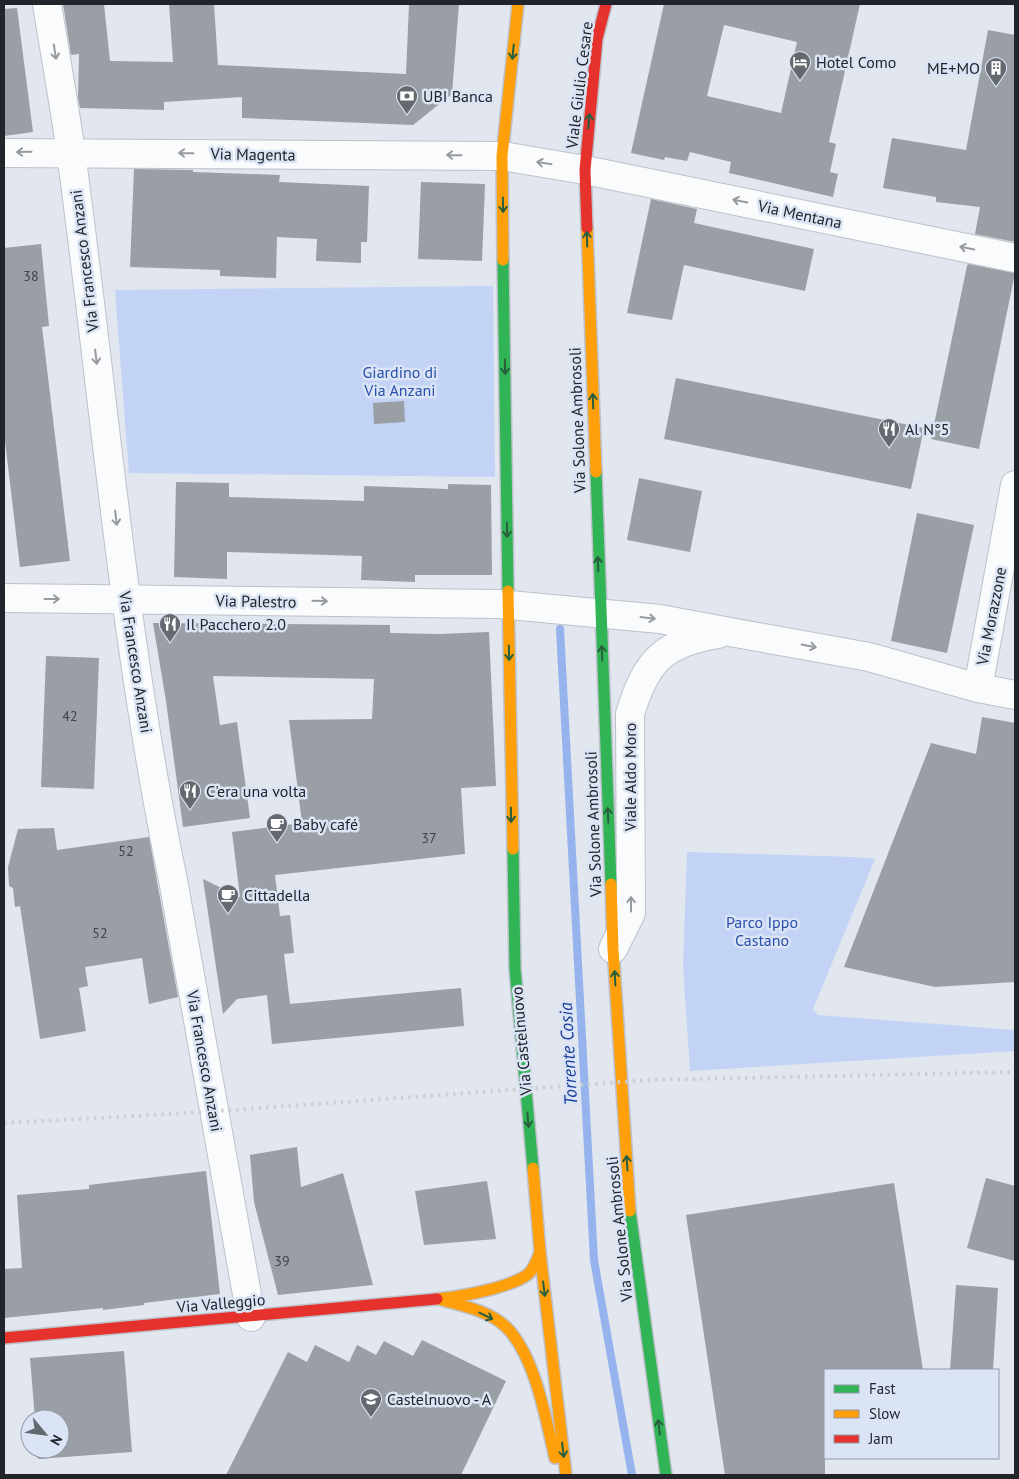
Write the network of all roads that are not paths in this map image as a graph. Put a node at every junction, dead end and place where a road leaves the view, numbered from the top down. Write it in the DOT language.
graph roads {
  1 [pos="47,4"];
  2 [pos="518,4"];
  3 [pos="606,4"];
  4 [pos="70,152"];
  5 [pos="4,153"];
  6 [pos="502,156"];
  7 [pos="585,170"];
  8 [pos="1015,258"];
  9 [pos="1015,485"];
  10 [pos="4,598"];
  11 [pos="126,599"];
  12 [pos="519,605"];
  13 [pos="589,612"];
  14 [pos="730,632"];
  15 [pos="978,688"];
  16 [pos="1015,696"];
  17 [pos="614,949"];
  18 [pos="540,1252"];
  19 [pos="440,1299"];
  20 [pos="251,1316"];
  21 [pos="4,1338"];
  22 [pos="559,1475"];
  23 [pos="566,1475"];
  24 [pos="666,1475"];
  1 -- 4 [label="street, Via Francesco Anzani, one-way"];
  2 -- 6 [label="main road, one-way"];
  7 -- 3 [label="main road, Viale Giulio Cesare, one-way"];
  4 -- 5 [label="street, Via Magenta, one-way"];
  6 -- 4 [label="street, Via Magenta, one-way"];
  4 -- 11 [label="street, Via Francesco Anzani, one-way"];
  7 -- 6 [label="street, one-way"];
  6 -- 12 [label="main road, one-way"];
  8 -- 7 [label="street, Via Mentana, one-way"];
  13 -- 7 [label="main road, Via Solone Ambrosoli, one-way"];
  9 -- 15 [label="street, Via Morazzone"];
  10 -- 11 [label="street, Via Palestro, one-way"];
  11 -- 12 [label="street, Via Palestro, one-way"];
  11 -- 20 [label="street, Via Francesco Anzani"];
  12 -- 13 [label="street, Via Palestro"];
  12 -- 18 [label="main road, Via Castelnuovo, one-way"];
  13 -- 14 [label="street, Viale Aldo Moro, one-way"];
  17 -- 13 [label="main road, Via Solone Ambrosoli, one-way"];
  14 -- 15 [label="street, Viale Aldo Moro, one-way"];
  17 -- 14 [label="street, Viale Aldo Moro, one-way"];
  15 -- 16 [label="street, Viale Aldo Moro"];
  24 -- 17 [label="main road, Via Solone Ambrosoli, one-way"];
  18 -- 19 [label="main road, Via Valleggio"];
  18 -- 23 [label="main road, Via Castelnuovo, one-way"];
  19 -- 20 [label="main road, Via Valleggio"];
  19 -- 22 [label="main road, Via Valleggio, one-way"];
  20 -- 21 [label="main road, Via Valleggio"];
}
